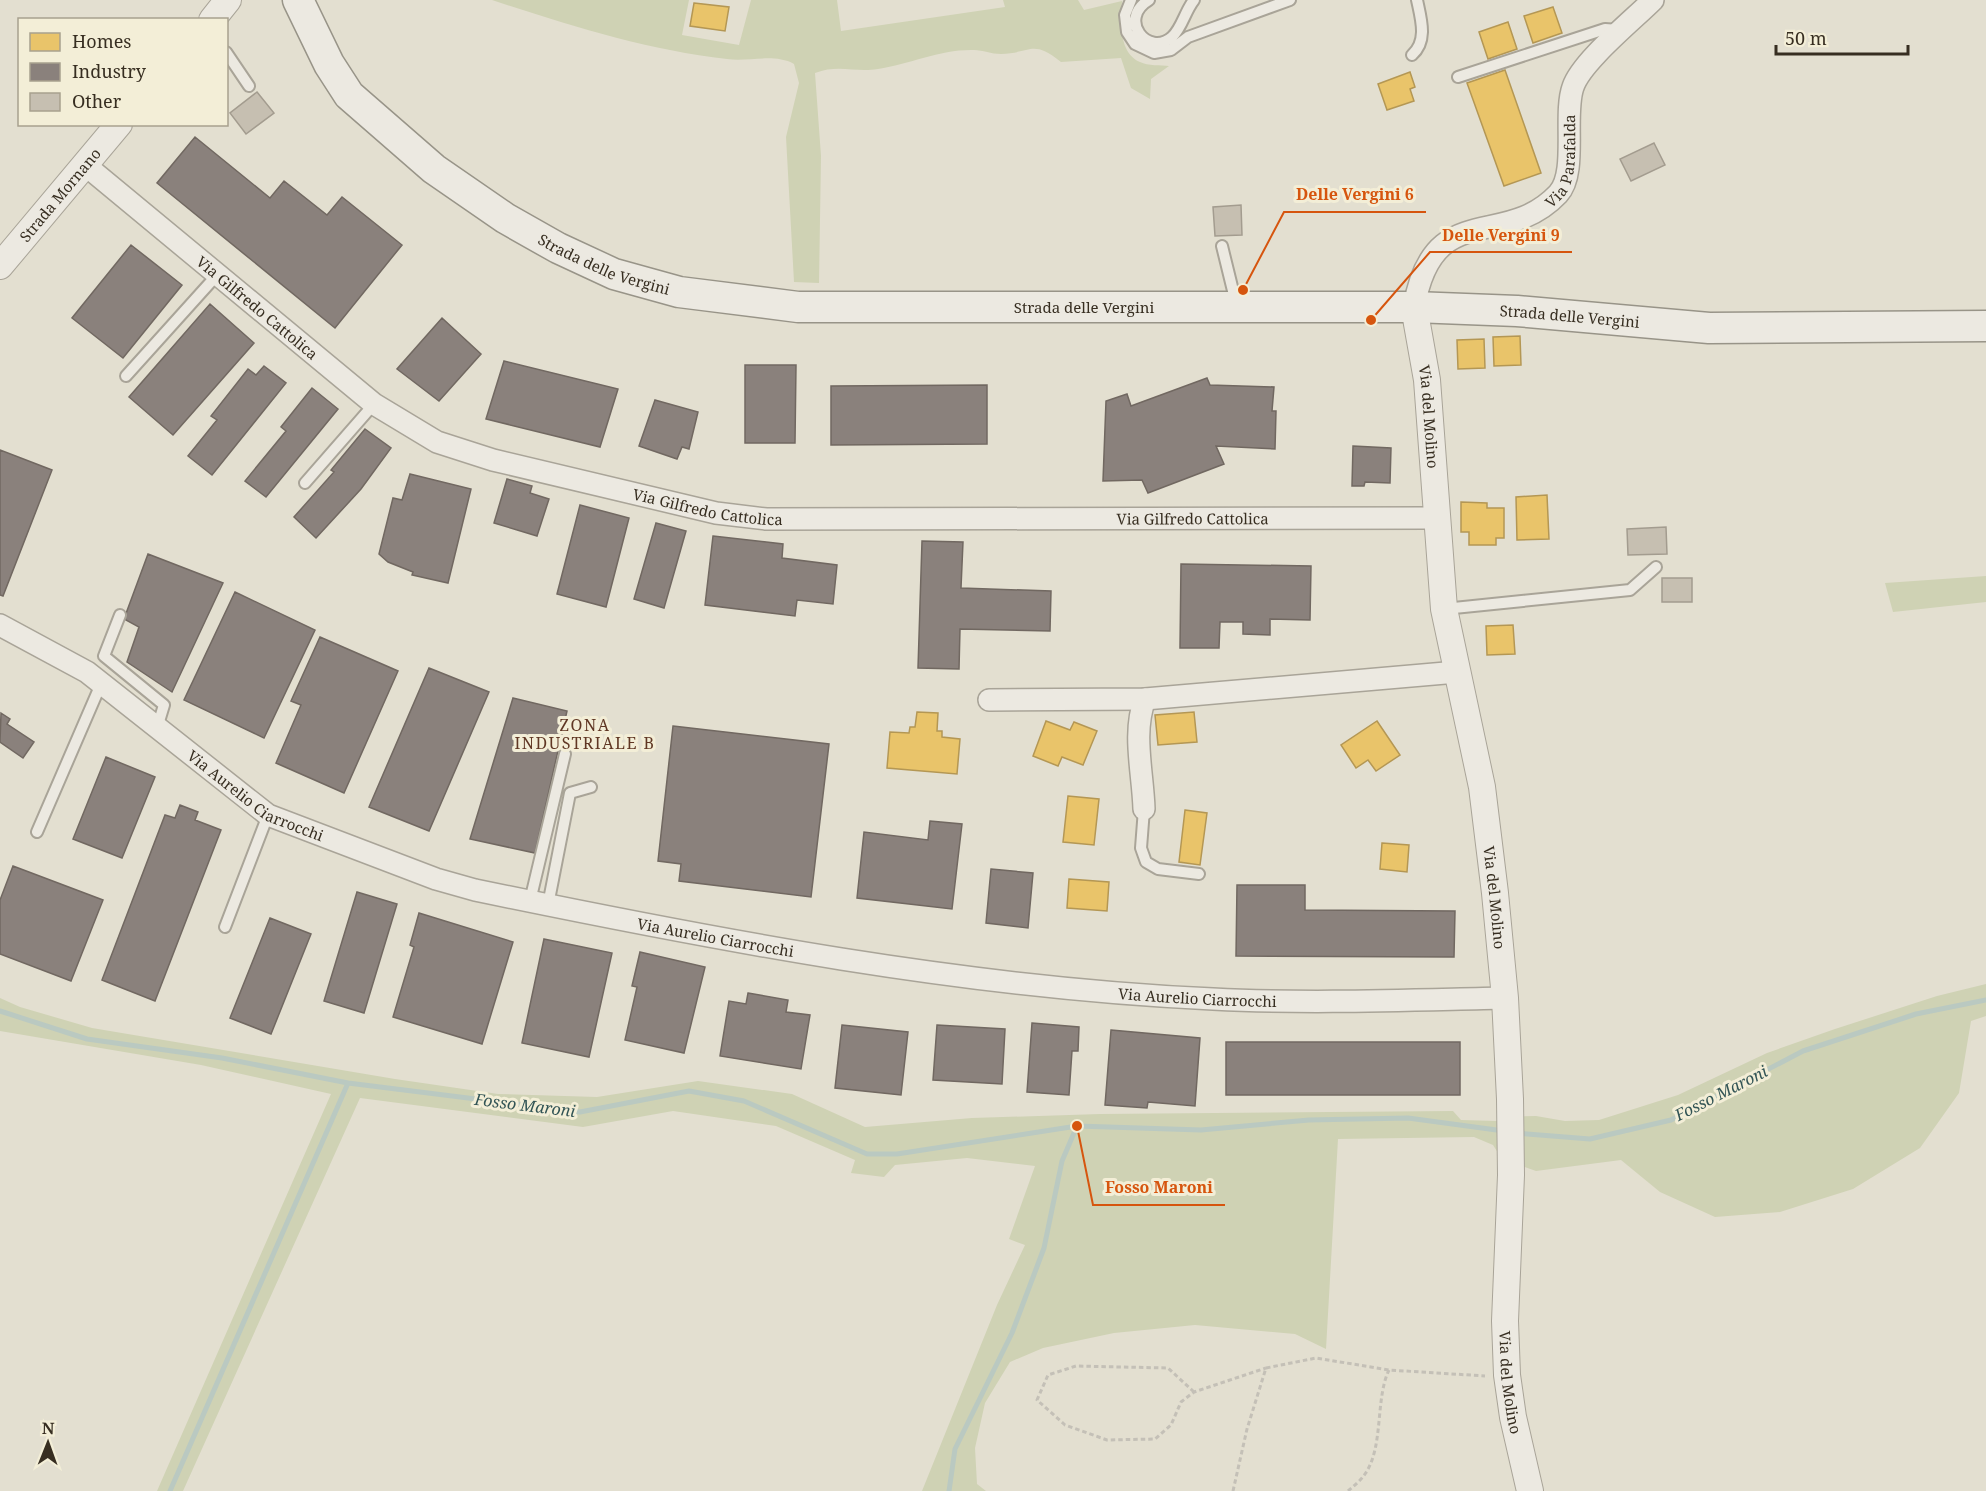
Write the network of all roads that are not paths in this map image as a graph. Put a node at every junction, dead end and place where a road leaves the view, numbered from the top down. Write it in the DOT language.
graph roads {
  1 [pos="228,0"];
  2 [pos="298,0"];
  3 [pos="1131,0"];
  4 [pos="1149,0"];
  5 [pos="1194,0"];
  6 [pos="1290,0"];
  7 [pos="1418,0"];
  8 [pos="1653,0"];
  9 [pos="214,18"];
  10 [pos="1622,30"];
  11 [pos="228,55"];
  12 [pos="1412,55"];
  13 [pos="1458,77"];
  14 [pos="249,86"];
  15 [pos="117,126"];
  16 [pos="84,164"];
  17 [pos="1222,246"];
  18 [pos="0,266"];
  19 [pos="217,274"];
  20 [pos="1237,307"];
  21 [pos="1414,307"];
  22 [pos="1986,326"];
  23 [pos="126,376"];
  24 [pos="374,404"];
  25 [pos="305,483"];
  26 [pos="1435,518"];
  27 [pos="1656,567"];
  28 [pos="1444,609"];
  29 [pos="120,615"];
  30 [pos="0,625"];
  31 [pos="1457,672"];
  32 [pos="101,684"];
  33 [pos="1145,699"];
  34 [pos="989,700"];
  35 [pos="157,728"];
  36 [pos="565,754"];
  37 [pos="591,787"];
  38 [pos="1144,809"];
  39 [pos="268,815"];
  40 [pos="37,832"];
  41 [pos="1199,874"];
  42 [pos="539,903"];
  43 [pos="225,927"];
  44 [pos="1505,998"];
  45 [pos="1530,1491"];
  1 -- 9 [label="street"];
  2 -- 20 [label="main road, Strada delle Vergini"];
  3 -- 6 [label="lane"];
  4 -- 5 [label="lane"];
  7 -- 12 [label="lane"];
  8 -- 10 [label="street, Via Parafalda"];
  10 -- 13 [label="lane"];
  10 -- 21 [label="street, Via Parafalda"];
  11 -- 14 [label="lane"];
  15 -- 16 [label="street, Strada Mornano"];
  16 -- 18 [label="street, Strada Mornano"];
  16 -- 19 [label="street, Via Gilfredo Cattolica"];
  17 -- 20 [label="lane"];
  19 -- 23 [label="lane"];
  19 -- 24 [label="street, Via Gilfredo Cattolica"];
  20 -- 21 [label="main road, Strada delle Vergini"];
  21 -- 22 [label="main road, Strada delle Vergini"];
  21 -- 26 [label="street, Via del Molino"];
  24 -- 25 [label="lane"];
  24 -- 26 [label="street, Via Gilfredo Cattolica"];
  26 -- 28 [label="street, Via del Molino"];
  27 -- 28 [label="lane"];
  28 -- 31 [label="street, Via del Molino"];
  29 -- 35 [label="lane"];
  30 -- 32 [label="street, Via Aurelio Ciarrocchi"];
  31 -- 33 [label="street"];
  31 -- 44 [label="street, Via del Molino"];
  32 -- 35 [label="street, Via Aurelio Ciarrocchi"];
  32 -- 40 [label="lane"];
  33 -- 34 [label="street"];
  33 -- 38 [label="street"];
  35 -- 39 [label="street, Via Aurelio Ciarrocchi"];
  36 -- 42 [label="lane"];
  37 -- 42 [label="lane"];
  38 -- 41 [label="lane"];
  39 -- 42 [label="street, Via Aurelio Ciarrocchi"];
  39 -- 43 [label="lane"];
  42 -- 44 [label="street, Via Aurelio Ciarrocchi"];
  44 -- 45 [label="street, Via del Molino"];
}
